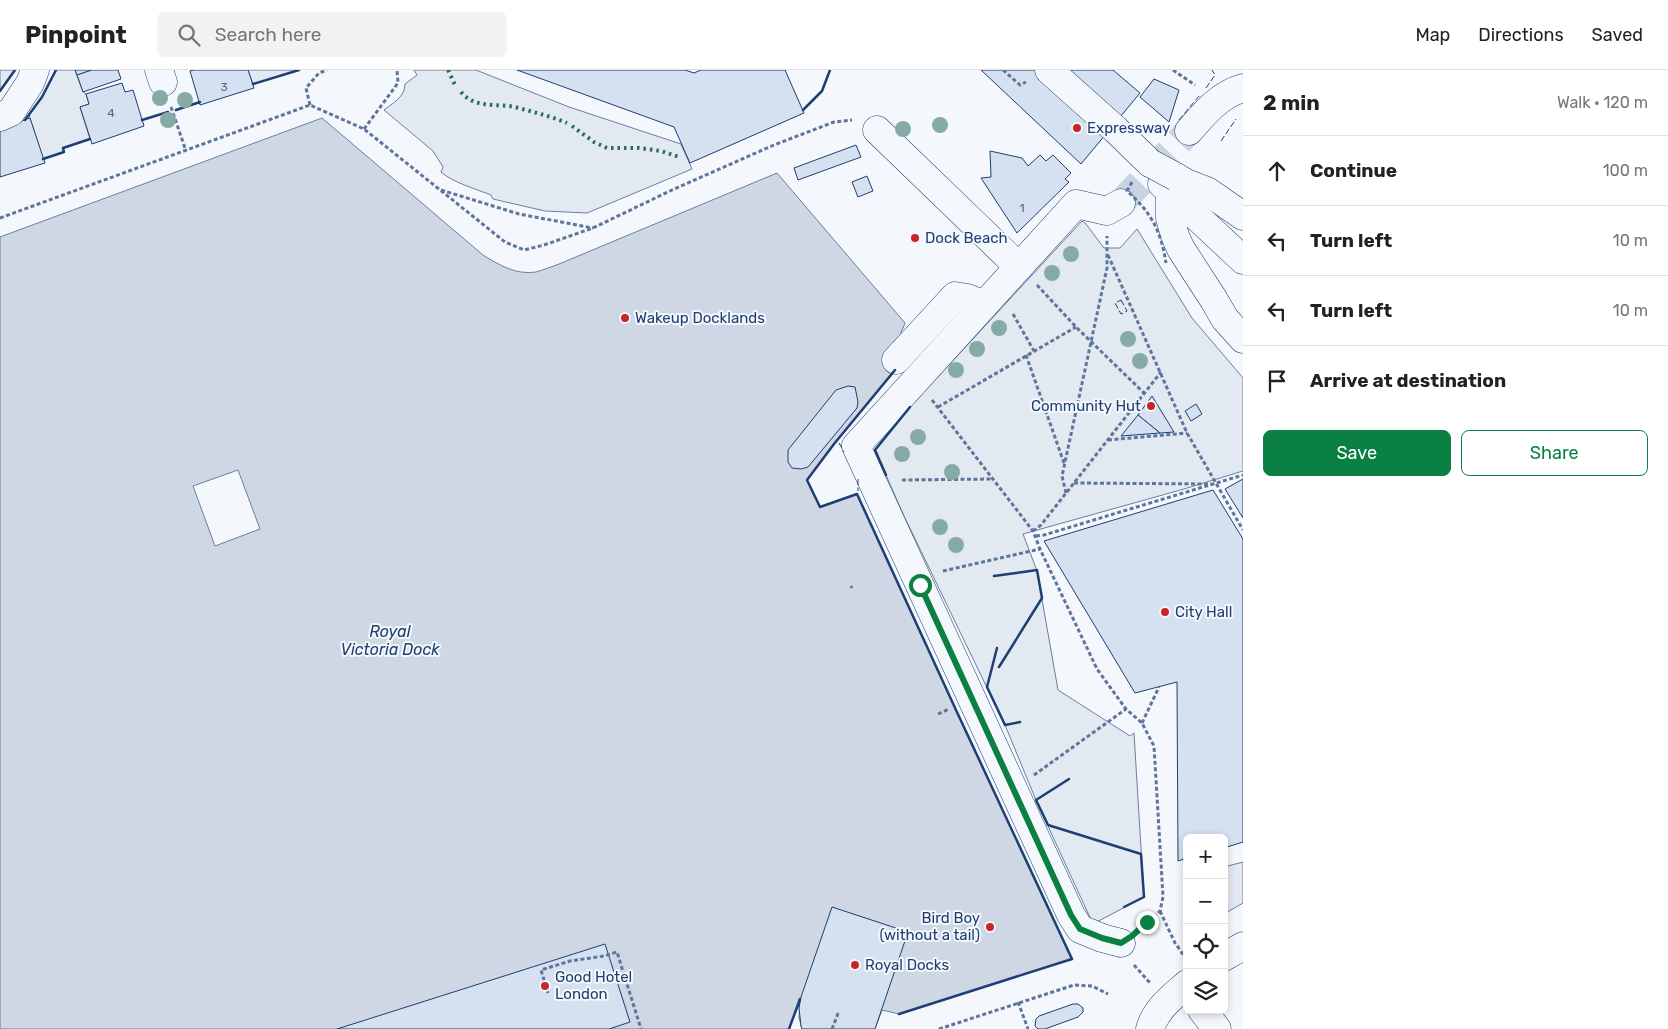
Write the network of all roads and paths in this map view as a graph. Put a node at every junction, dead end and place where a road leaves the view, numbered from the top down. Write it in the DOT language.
graph roads {
  1 [pos="35,70"];
  2 [pos="327,70"];
  3 [pos="397,70"];
  4 [pos="1049,70"];
  5 [pos="1006,71"];
  6 [pos="161,76"];
  7 [pos="1020,85"];
  8 [pos="1243,88"];
  9 [pos="310,105"];
  10 [pos="0,117"];
  11 [pos="866,125"];
  12 [pos="364,129"];
  13 [pos="1189,131"];
  14 [pos="186,152"];
  15 [pos="1135,182"];
  16 [pos="438,189"];
  17 [pos="1170,191"];
  18 [pos="1243,216"];
  19 [pos="0,218"];
  20 [pos="593,228"];
  21 [pos="1243,260"];
  22 [pos="1166,263"];
  23 [pos="1028,276"];
  24 [pos="984,305"];
  25 [pos="1011,310"];
  26 [pos="1076,327"];
  27 [pos="1243,340"];
  28 [pos="1091,341"];
  29 [pos="1034,351"];
  30 [pos="1026,355"];
  31 [pos="896,360"];
  32 [pos="1161,372"];
  33 [pos="1144,393"];
  34 [pos="930,397"];
  35 [pos="938,407"];
  36 [pos="1187,433"];
  37 [pos="1108,440"];
  38 [pos="1064,465"];
  39 [pos="1243,475"];
  40 [pos="993,479"];
  41 [pos="900,480"];
  42 [pos="1074,483"];
  43 [pos="1218,484"];
  44 [pos="1066,493"];
  45 [pos="1243,530"];
  46 [pos="1033,531"];
  47 [pos="1036,536"];
  48 [pos="1040,549"];
  49 [pos="941,571"];
  50 [pos="1159,687"];
  51 [pos="1126,709"];
  52 [pos="1142,722"];
  53 [pos="1028,780"];
  54 [pos="1160,912"];
  55 [pos="1121,943"];
  56 [pos="1243,946"];
  57 [pos="1181,953"];
  58 [pos="1228,955"];
  59 [pos="548,993"];
  60 [pos="1108,994"];
  61 [pos="1182,994"];
  62 [pos="1018,1002"];
  63 [pos="839,1011"];
  64 [pos="1206,1014"];
  65 [pos="641,1029"];
  66 [pos="832,1029"];
  67 [pos="939,1029"];
  68 [pos="1028,1029"];
  69 [pos="1150,1029"];
  70 [pos="1217,1029"];
  1 -- 10 [label="street"];
  2 -- 9 [label="path"];
  3 -- 12 [label="path"];
  4 -- 15 [label="street"];
  5 -- 7 [label="path"];
  6 -- 14 [label="path"];
  8 -- 13 [label="street"];
  9 -- 12 [label="path"];
  9 -- 14 [label="path"];
  11 -- 20 [label="path"];
  11 -- 23 [label="street"];
  12 -- 16 [label="path"];
  14 -- 19 [label="path"];
  15 -- 17 [label="street"];
  15 -- 18 [label="street, bridge"];
  15 -- 22 [label="path, bridge"];
  15 -- 23 [label="street"];
  16 -- 20 [label="path"];
  16 -- 20 [label="path"];
  17 -- 21 [label="street"];
  17 -- 27 [label="street"];
  23 -- 24 [label="street"];
  23 -- 26 [label="path"];
  24 -- 31 [label="street"];
  24 -- 55 [label="street"];
  25 -- 29 [label="path"];
  26 -- 28 [label="path"];
  26 -- 29 [label="path"];
  28 -- 32 [label="path"];
  28 -- 33 [label="path"];
  28 -- 38 [label="path"];
  29 -- 30 [label="path"];
  30 -- 35 [label="path"];
  30 -- 38 [label="path"];
  32 -- 33 [label="path"];
  32 -- 36 [label="path"];
  33 -- 37 [label="path"];
  34 -- 35 [label="path"];
  35 -- 40 [label="path"];
  36 -- 37 [label="path"];
  36 -- 43 [label="path"];
  37 -- 42 [label="path"];
  38 -- 44 [label="path"];
  39 -- 43 [label="path"];
  40 -- 41 [label="path"];
  40 -- 46 [label="path"];
  42 -- 43 [label="path"];
  42 -- 44 [label="path"];
  43 -- 45 [label="path"];
  43 -- 47 [label="path"];
  44 -- 46 [label="path"];
  46 -- 47 [label="path"];
  47 -- 48 [label="path"];
  48 -- 49 [label="path"];
  48 -- 51 [label="path"];
  50 -- 52 [label="path"];
  51 -- 52 [label="path"];
  51 -- 53 [label="path"];
  52 -- 54 [label="path"];
  54 -- 55 [label="path"];
  54 -- 57 [label="path"];
  56 -- 58 [label="street"];
  59 -- 65 [label="path"];
  60 -- 62 [label="path"];
  61 -- 69 [label="street"];
  62 -- 67 [label="path"];
  62 -- 68 [label="path"];
  63 -- 66 [label="path"];
  64 -- 70 [label="street"];
}
